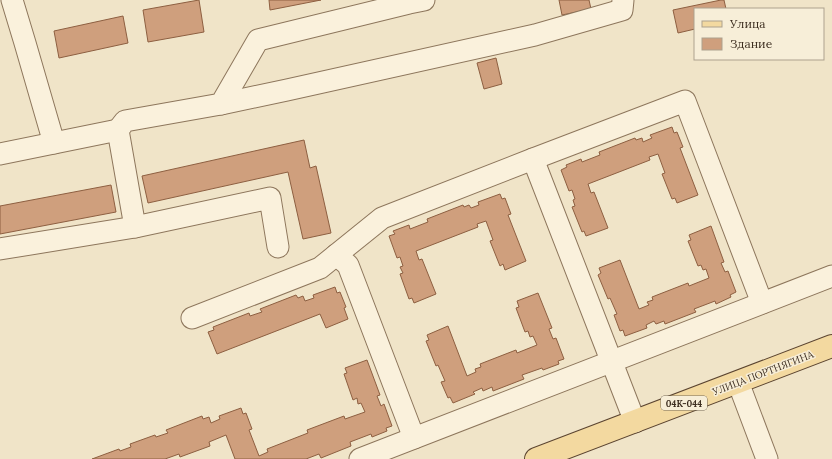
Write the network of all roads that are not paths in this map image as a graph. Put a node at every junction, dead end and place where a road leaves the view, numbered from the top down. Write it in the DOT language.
graph roads {
  1 [pos="12,0"];
  2 [pos="623,0"];
  3 [pos="414,1"];
  4 [pos="221,104"];
  5 [pos="118,130"];
  6 [pos="54,143"];
  7 [pos="0,154"];
  8 [pos="533,159"];
  9 [pos="134,227"];
  10 [pos="278,247"];
  11 [pos="0,250"];
  12 [pos="336,255"];
  13 [pos="832,276"];
  14 [pos="762,303"];
  15 [pos="192,318"];
  16 [pos="832,346"];
  17 [pos="612,362"];
  18 [pos="738,382"];
  19 [pos="635,422"];
  20 [pos="414,438"];
  21 [pos="360,459"];
  22 [pos="536,459"];
  23 [pos="767,459"];
  1 -- 6 [label="street"];
  2 -- 4 [label="street"];
  3 -- 4 [label="street"];
  4 -- 5 [label="street"];
  5 -- 6 [label="street"];
  5 -- 9 [label="street"];
  6 -- 7 [label="street"];
  8 -- 12 [label="street"];
  8 -- 14 [label="street"];
  8 -- 17 [label="street"];
  9 -- 10 [label="street"];
  9 -- 11 [label="street"];
  12 -- 15 [label="street"];
  12 -- 20 [label="street"];
  13 -- 14 [label="street"];
  14 -- 17 [label="street"];
  16 -- 18 [label="main road, УЛИЦА ПОРТНЯГИНА / 04К-044"];
  17 -- 19 [label="street"];
  17 -- 20 [label="street"];
  18 -- 19 [label="main road, УЛИЦА ПОРТНЯГИНА / 04К-044"];
  18 -- 23 [label="street"];
  19 -- 22 [label="main road, УЛИЦА ПОРТНЯГИНА / 04К-044"];
  20 -- 21 [label="street"];
}
